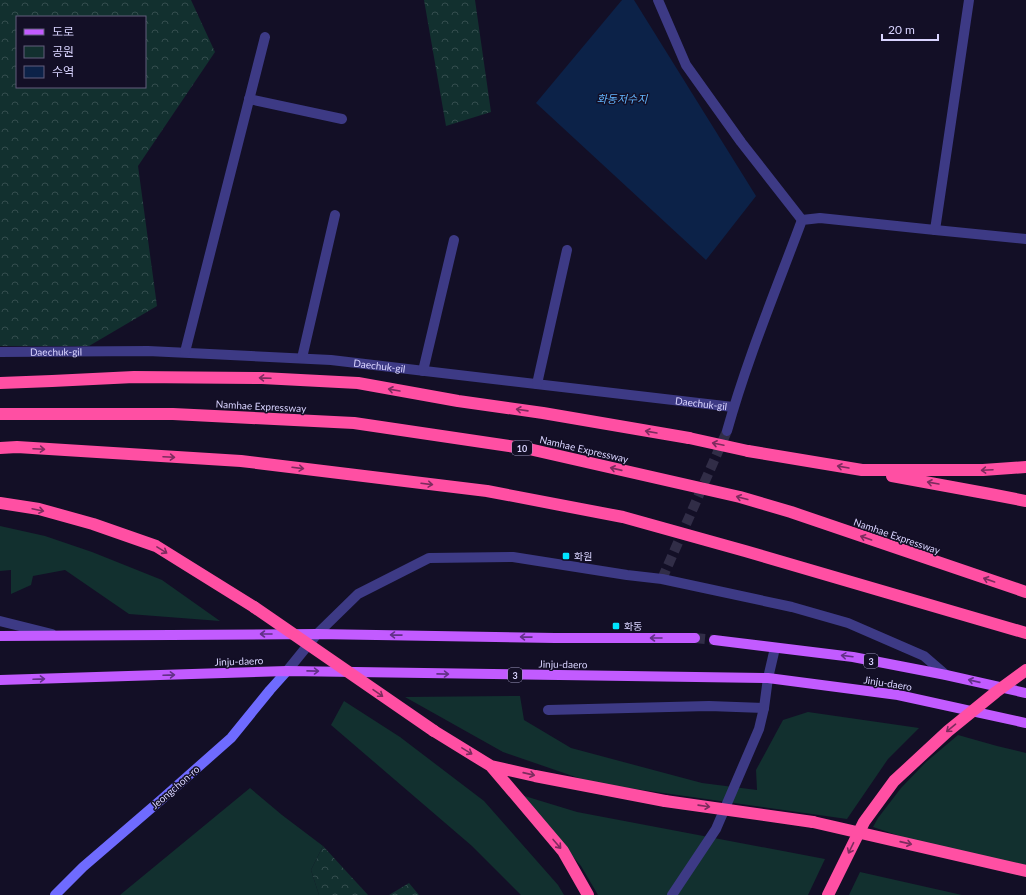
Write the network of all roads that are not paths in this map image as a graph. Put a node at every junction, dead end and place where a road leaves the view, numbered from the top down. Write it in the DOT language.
graph roads {
  1 [pos="658,0"];
  2 [pos="969,0"];
  3 [pos="265,37"];
  4 [pos="249,99"];
  5 [pos="342,119"];
  6 [pos="334,215"];
  7 [pos="802,220"];
  8 [pos="935,230"];
  9 [pos="1026,239"];
  10 [pos="454,240"];
  11 [pos="567,250"];
  12 [pos="0,352"];
  13 [pos="185,352"];
  14 [pos="302,358"];
  15 [pos="423,371"];
  16 [pos="0,383"];
  17 [pos="538,384"];
  18 [pos="733,408"];
  19 [pos="0,414"];
  20 [pos="727,430"];
  21 [pos="0,448"];
  22 [pos="1026,467"];
  23 [pos="862,470"];
  24 [pos="1026,501"];
  25 [pos="0,503"];
  26 [pos="1026,592"];
  27 [pos="0,621"];
  28 [pos="1026,633"];
  29 [pos="317,634"];
  30 [pos="0,636"];
  31 [pos="60,636"];
  32 [pos="695,638"];
  33 [pos="714,640"];
  34 [pos="775,648"];
  35 [pos="1026,670"];
  36 [pos="287,671"];
  37 [pos="946,675"];
  38 [pos="768,678"];
  39 [pos="0,680"];
  40 [pos="1026,693"];
  41 [pos="764,708"];
  42 [pos="548,710"];
  43 [pos="1026,723"];
  44 [pos="491,766"];
  45 [pos="1026,871"];
  46 [pos="55,895"];
  47 [pos="588,895"];
  48 [pos="672,895"];
  49 [pos="828,895"];
  1 -- 7 [label="street"];
  2 -- 8 [label="street"];
  3 -- 4 [label="street"];
  4 -- 5 [label="street"];
  4 -- 13 [label="street"];
  6 -- 14 [label="street"];
  7 -- 8 [label="street"];
  7 -- 18 [label="street"];
  8 -- 9 [label="street"];
  10 -- 15 [label="street"];
  11 -- 17 [label="street"];
  12 -- 13 [label="street, Daechuk-gil"];
  13 -- 14 [label="street, Daechuk-gil"];
  14 -- 15 [label="street, Daechuk-gil"];
  15 -- 17 [label="street, Daechuk-gil"];
  23 -- 16 [label="highway, one-way, bridge"];
  17 -- 18 [label="street, Daechuk-gil"];
  18 -- 20 [label="street, Daechuk-gil"];
  26 -- 19 [label="highway, Namhae Expressway / 10, one-way"];
  21 -- 28 [label="highway, one-way"];
  22 -- 23 [label="highway, one-way"];
  24 -- 23 [label="highway, one-way"];
  25 -- 44 [label="highway, one-way, bridge"];
  27 -- 31 [label="street"];
  29 -- 31 [label="main road, one-way"];
  32 -- 29 [label="main road, one-way"];
  29 -- 36 [label="street"];
  29 -- 37 [label="street"];
  30 -- 31 [label="main road"];
  33 -- 34 [label="main road, Jinju-daero / 3"];
  37 -- 34 [label="main road, Jinju-daero / 3, one-way"];
  34 -- 38 [label="street"];
  35 -- 49 [label="highway, one-way, bridge"];
  36 -- 38 [label="main road, Jinju-daero / 3, one-way"];
  39 -- 36 [label="main road, Jinju-daero / 3, one-way"];
  36 -- 46 [label="main road, Jeongchon-ro"];
  40 -- 37 [label="main road, Jinju-daero / 3, one-way"];
  38 -- 41 [label="street"];
  38 -- 43 [label="main road, Jinju-daero / 3"];
  41 -- 42 [label="street"];
  41 -- 48 [label="street"];
  44 -- 45 [label="highway, one-way, bridge"];
  44 -- 47 [label="highway, one-way"];
}
